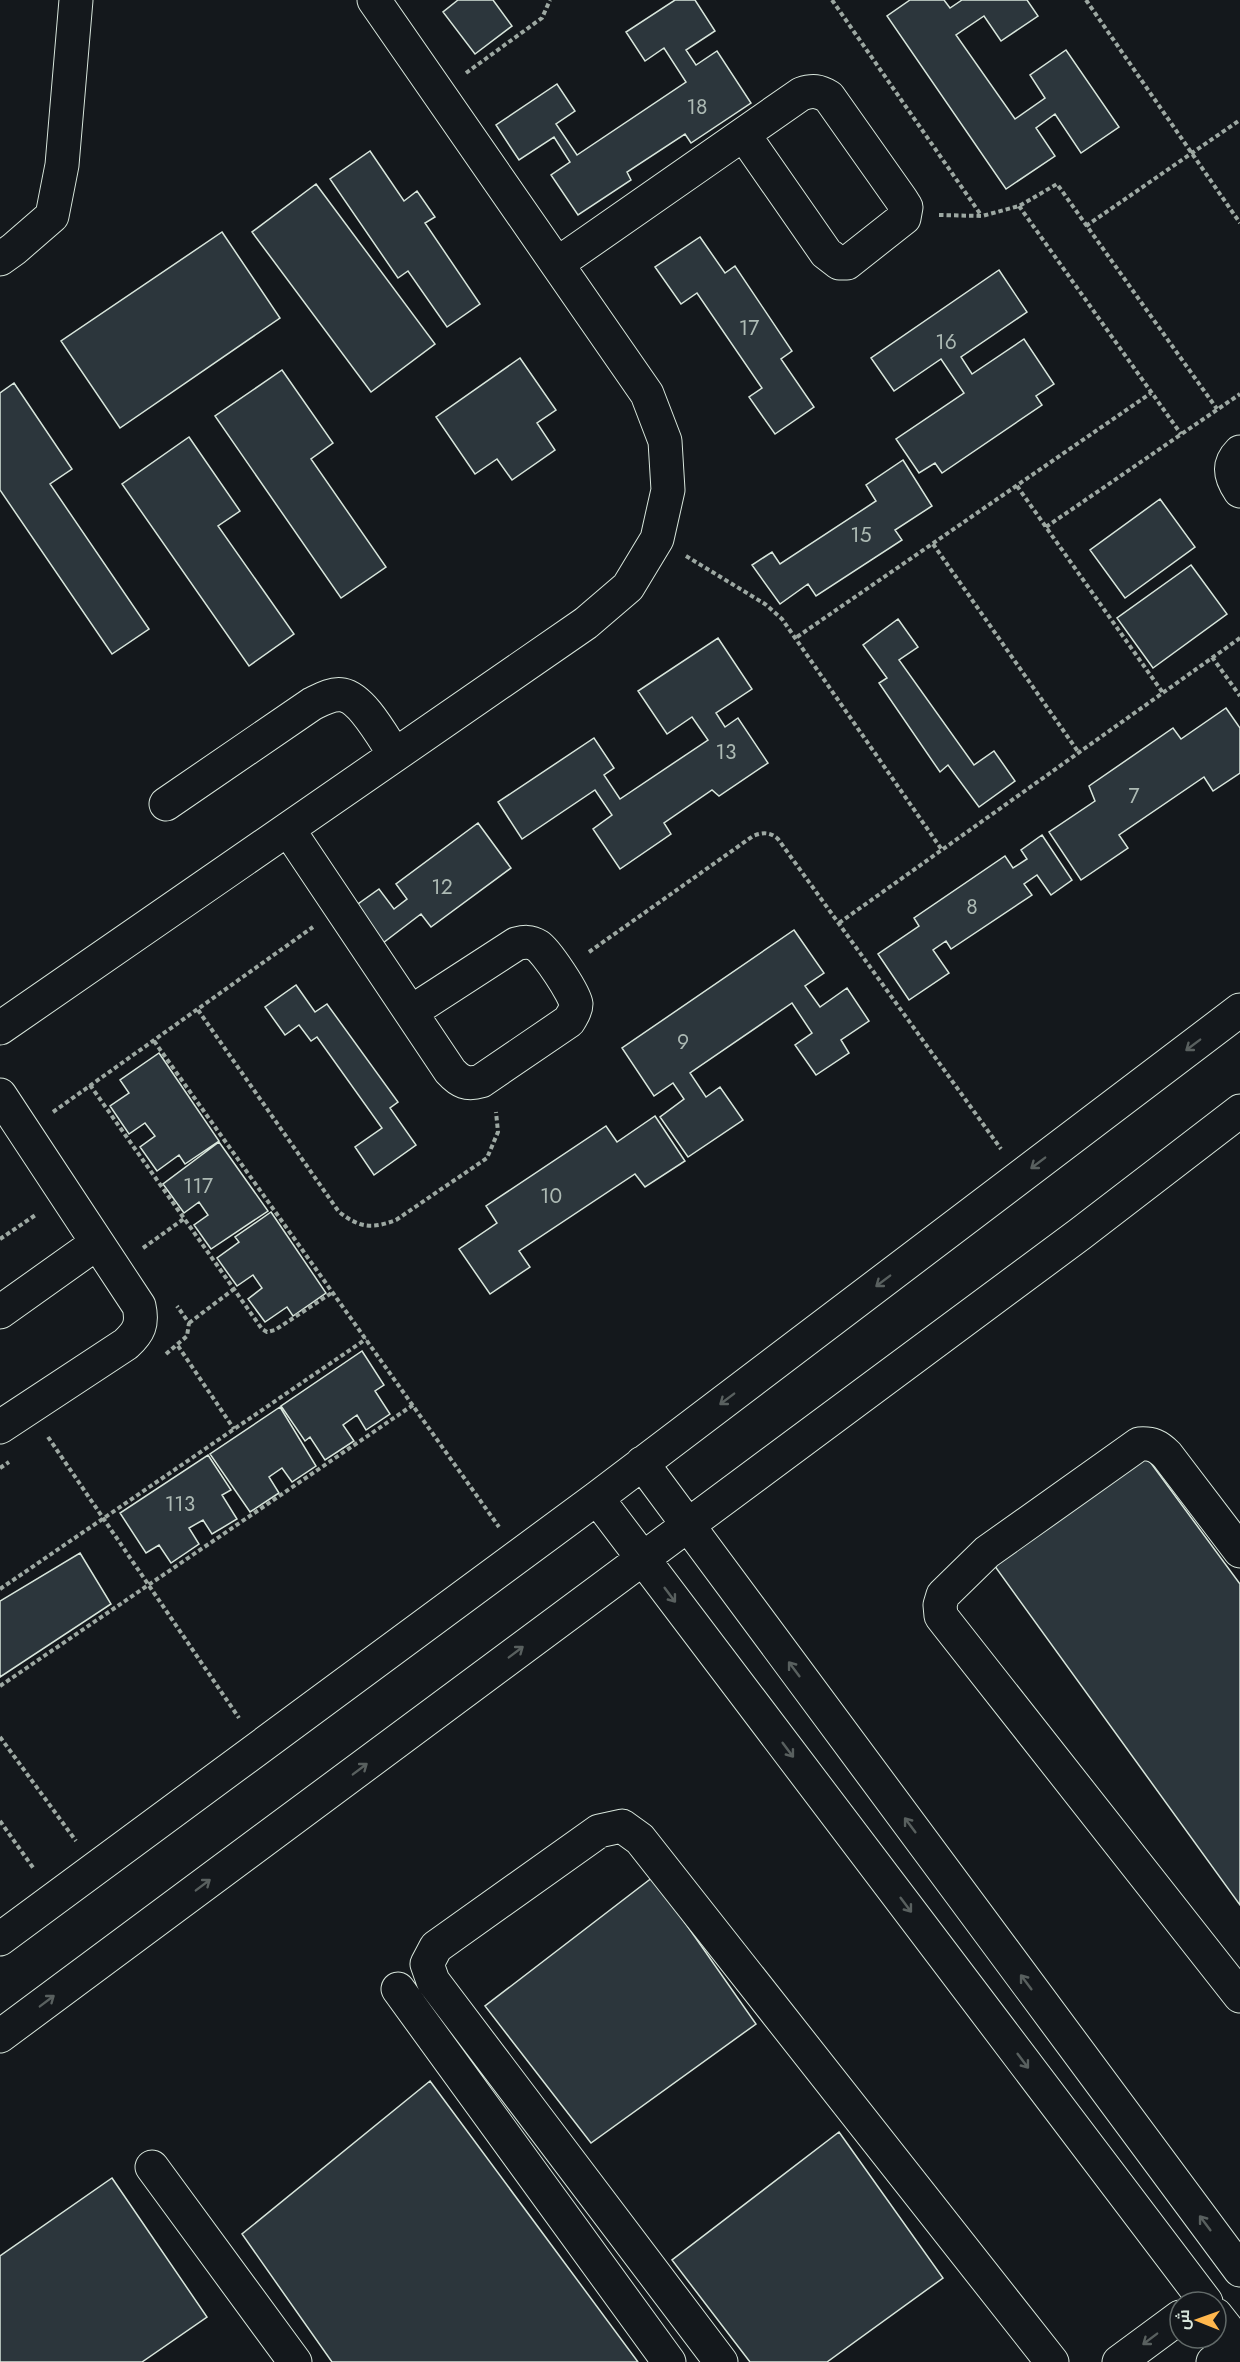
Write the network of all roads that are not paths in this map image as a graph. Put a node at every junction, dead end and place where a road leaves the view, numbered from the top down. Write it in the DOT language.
graph roads {
  1 [pos="76,0"];
  2 [pos="374,0"];
  3 [pos="744,135"];
  4 [pos="0,259"];
  5 [pos="557,264"];
  6 [pos="1240,452"];
  7 [pos="1240,491"];
  8 [pos="395,755"];
  9 [pos="166,804"];
  10 [pos="288,829"];
  11 [pos="1240,1010"];
  12 [pos="411,1012"];
  13 [pos="0,1028"];
  14 [pos="0,1095"];
  15 [pos="1240,1111"];
  16 [pos="97,1243"];
  17 [pos="0,1312"];
  18 [pos="0,1427"];
  19 [pos="642,1463"];
  20 [pos="597,1498"];
  21 [pos="688,1525"];
  22 [pos="1240,1551"];
  23 [pos="642,1558"];
  24 [pos="0,1939"];
  25 [pos="398,1989"];
  26 [pos="1240,1996"];
  27 [pos="0,2036"];
  28 [pos="152,2167"];
  29 [pos="1240,2271"];
  30 [pos="1188,2290"];
  31 [pos="1219,2290"];
  32 [pos="1168,2329"];
  33 [pos="295,2362"];
  34 [pos="669,2362"];
  35 [pos="721,2362"];
  36 [pos="1052,2362"];
  37 [pos="1119,2362"];
  1 -- 4 [label="street"];
  2 -- 5 [label="street"];
  3 -- 3 [label="street"];
  3 -- 5 [label="street"];
  5 -- 8 [label="street"];
  6 -- 7 [label="street"];
  8 -- 9 [label="street"];
  8 -- 10 [label="street"];
  10 -- 12 [label="street"];
  10 -- 13 [label="street"];
  11 -- 19 [label="street, one-way"];
  12 -- 12 [label="street"];
  14 -- 16 [label="street"];
  15 -- 21 [label="street"];
  16 -- 17 [label="street"];
  16 -- 18 [label="street"];
  19 -- 20 [label="street"];
  19 -- 21 [label="street"];
  20 -- 23 [label="street"];
  20 -- 24 [label="street"];
  21 -- 23 [label="street"];
  29 -- 21 [label="street, one-way"];
  22 -- 26 [label="street"];
  27 -- 23 [label="street, one-way"];
  23 -- 30 [label="street, one-way"];
  25 -- 34 [label="street"];
  28 -- 33 [label="street"];
  29 -- 31 [label="street"];
  32 -- 37 [label="street, one-way"];
  35 -- 36 [label="street"];
}
